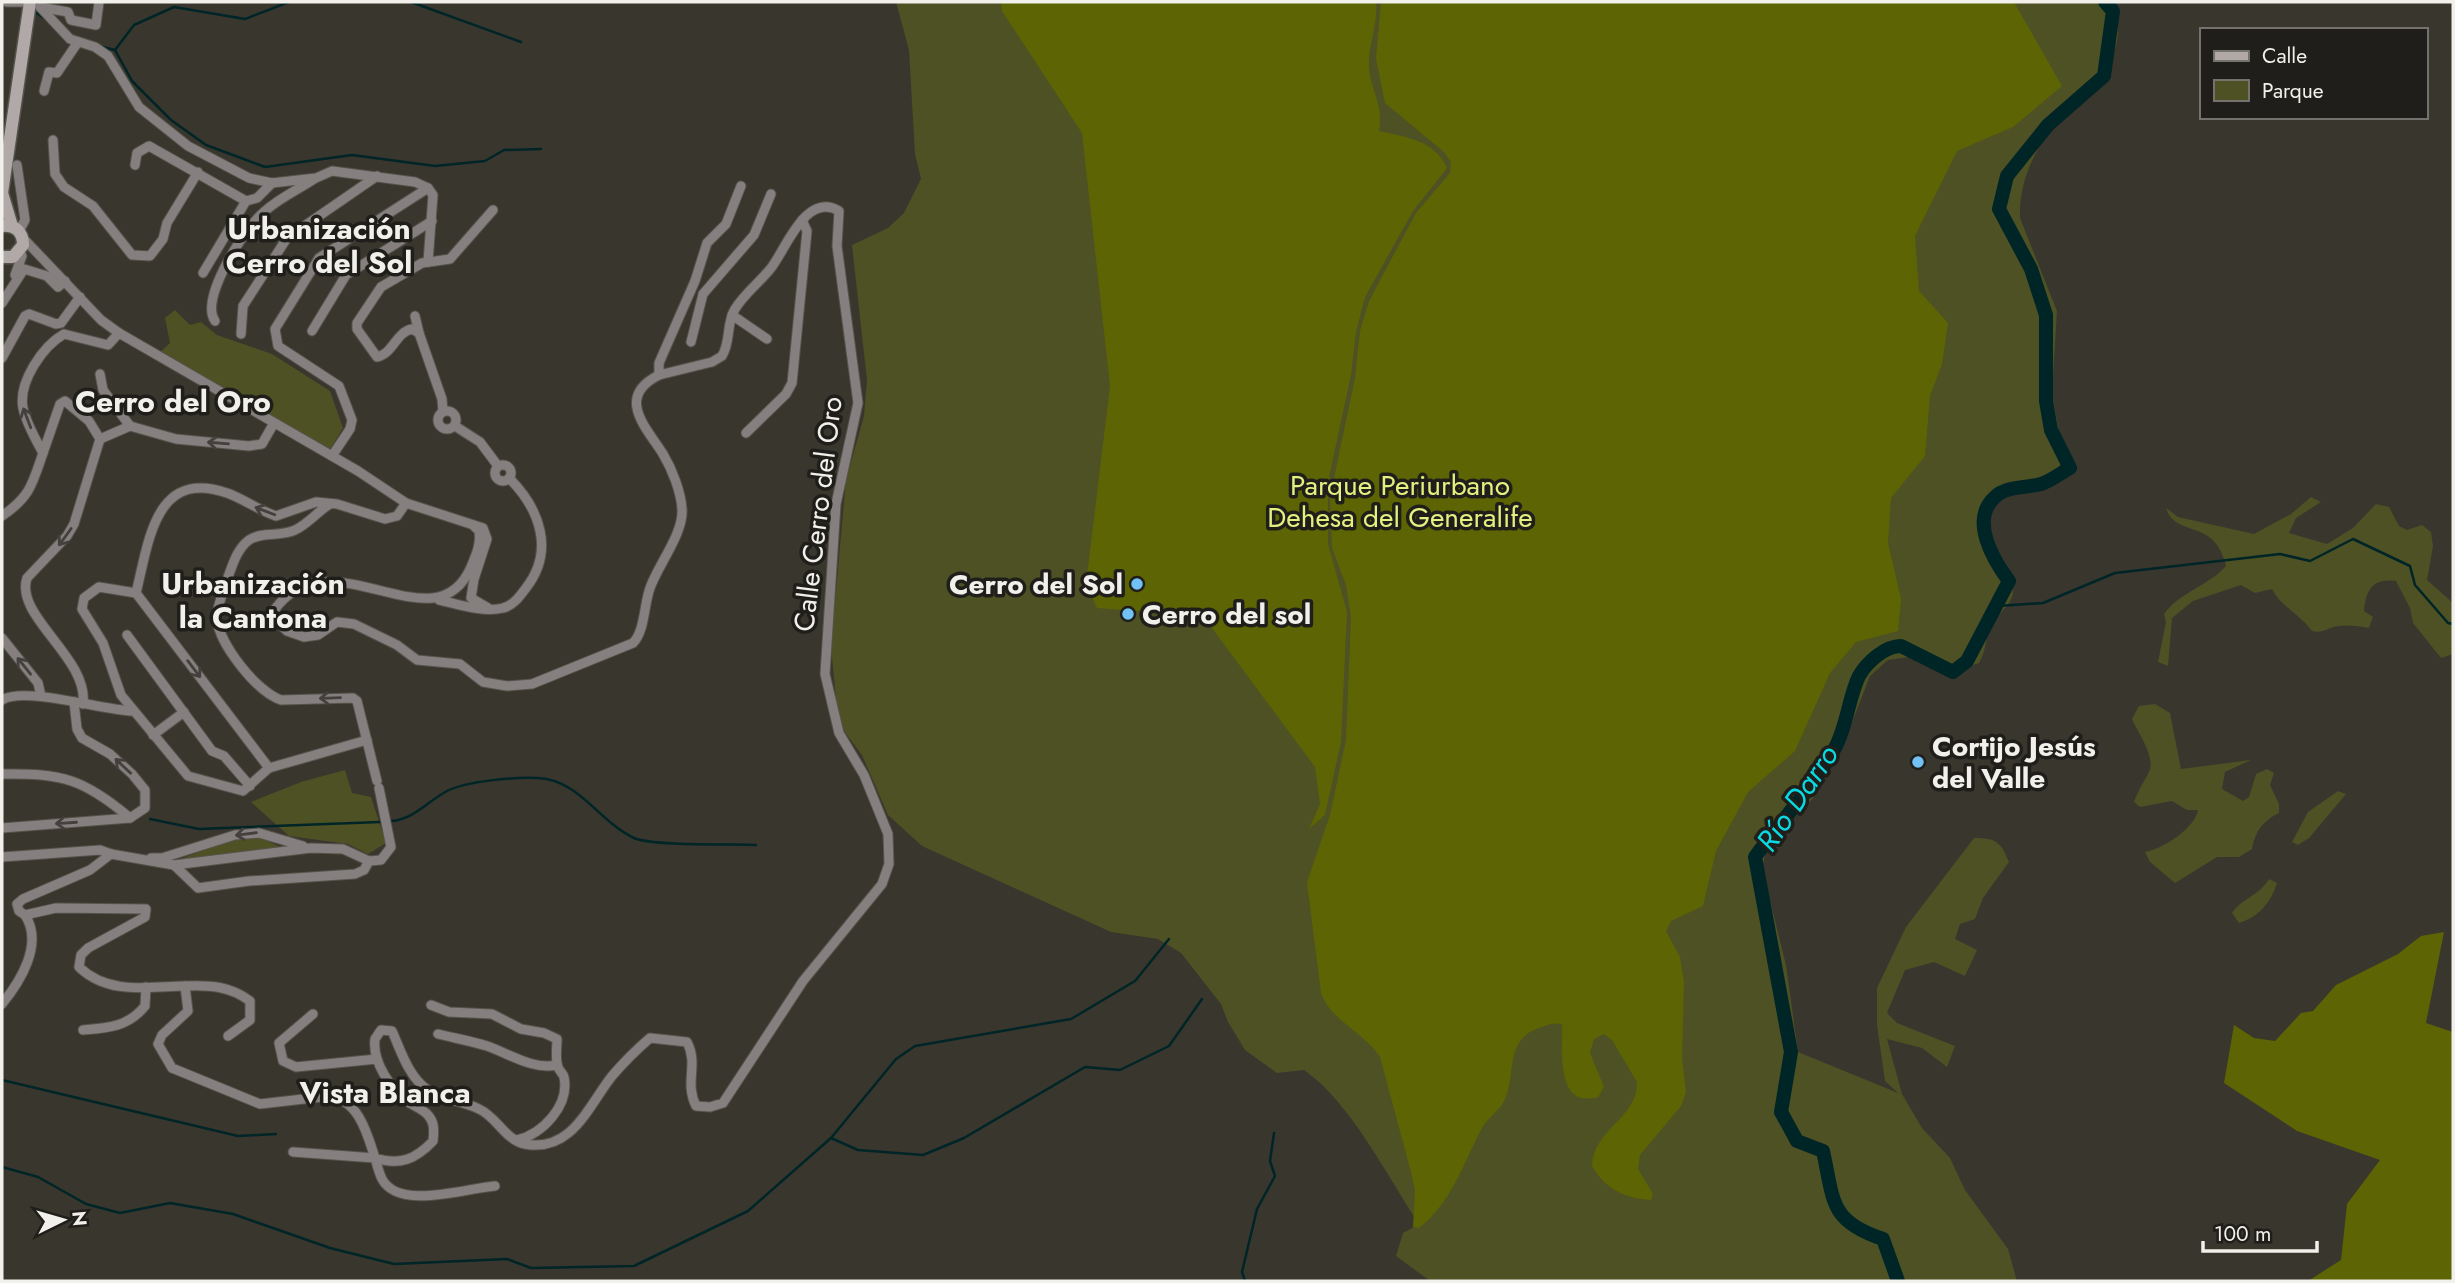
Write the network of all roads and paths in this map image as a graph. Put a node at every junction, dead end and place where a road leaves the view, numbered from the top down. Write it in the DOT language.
graph roads {
  1 [pos="7,2"];
  2 [pos="22,2"];
  3 [pos="99,2"];
  4 [pos="36,3"];
  5 [pos="68,7"];
  6 [pos="78,42"];
  7 [pos="44,91"];
  8 [pos="53,140"];
  9 [pos="4,151"];
  10 [pos="135,164"];
  11 [pos="17,165"];
  12 [pos="198,172"];
  13 [pos="2,176"];
  14 [pos="377,176"];
  15 [pos="316,178"];
  16 [pos="272,183"];
  17 [pos="741,186"];
  18 [pos="428,188"];
  19 [pos="2,193"];
  20 [pos="771,194"];
  21 [pos="246,201"];
  22 [pos="493,210"];
  23 [pos="802,220"];
  24 [pos="432,221"];
  25 [pos="12,245"];
  26 [pos="428,262"];
  27 [pos="203,273"];
  28 [pos="65,281"];
  29 [pos="2,293"];
  30 [pos="80,296"];
  31 [pos="2,303"];
  32 [pos="684,309"];
  33 [pos="699,312"];
  34 [pos="732,315"];
  35 [pos="415,316"];
  36 [pos="215,321"];
  37 [pos="312,331"];
  38 [pos="119,333"];
  39 [pos="419,333"];
  40 [pos="241,334"];
  41 [pos="767,339"];
  42 [pos="691,342"];
  43 [pos="2,358"];
  44 [pos="100,374"];
  45 [pos="659,375"];
  46 [pos="274,423"];
  47 [pos="130,426"];
  48 [pos="746,433"];
  49 [pos="100,439"];
  50 [pos="43,453"];
  51 [pos="332,456"];
  52 [pos="330,503"];
  53 [pos="406,503"];
  54 [pos="2,516"];
  55 [pos="472,525"];
  56 [pos="457,588"];
  57 [pos="136,593"];
  58 [pos="434,599"];
  59 [pos="467,603"];
  60 [pos="127,635"];
  61 [pos="2,638"];
  62 [pos="41,696"];
  63 [pos="2,701"];
  64 [pos="78,703"];
  65 [pos="132,711"];
  66 [pos="184,712"];
  67 [pos="153,735"];
  68 [pos="367,740"];
  69 [pos="269,768"];
  70 [pos="2,774"];
  71 [pos="250,786"];
  72 [pos="131,818"];
  73 [pos="2,828"];
  74 [pos="312,848"];
  75 [pos="116,855"];
  76 [pos="2,857"];
  77 [pos="369,861"];
  78 [pos="174,865"];
  79 [pos="24,915"];
  80 [pos="185,986"];
  81 [pos="146,987"];
  82 [pos="2,1004"];
  83 [pos="431,1005"];
  84 [pos="313,1014"];
  85 [pos="83,1030"];
  86 [pos="438,1034"];
  87 [pos="228,1036"];
  88 [pos="377,1059"];
  89 [pos="557,1065"];
  90 [pos="516,1140"];
  91 [pos="293,1152"];
  92 [pos="375,1158"];
  93 [pos="495,1186"];
  1 -- 2 [label="street"];
  3 -- 5 [label="street"];
  4 -- 5 [label="street"];
  4 -- 6 [label="street"];
  4 -- 9 [label="street"];
  6 -- 7 [label="street"];
  6 -- 16 [label="street"];
  8 -- 12 [label="street"];
  9 -- 13 [label="street"];
  10 -- 12 [label="street"];
  11 -- 25 [label="street"];
  12 -- 21 [label="street"];
  13 -- 19 [label="street"];
  14 -- 15 [label="street"];
  14 -- 18 [label="street"];
  14 -- 40 [label="street"];
  15 -- 16 [label="street"];
  15 -- 36 [label="street"];
  16 -- 21 [label="street"];
  17 -- 32 [label="street"];
  18 -- 24 [label="street"];
  18 -- 51 [label="street"];
  19 -- 25 [label="street"];
  20 -- 33 [label="street"];
  21 -- 27 [label="street"];
  22 -- 26 [label="street"];
  23 -- 34 [label="street"];
  23 -- 48 [label="street"];
  23 -- 90 [label="street, Calle Cerro del Oro"];
  24 -- 26 [label="street"];
  24 -- 37 [label="street"];
  25 -- 28 [label="street"];
  25 -- 29 [label="street"];
  26 -- 39 [label="street"];
  28 -- 30 [label="street"];
  28 -- 31 [label="street"];
  30 -- 38 [label="street"];
  30 -- 43 [label="street"];
  32 -- 33 [label="street"];
  32 -- 45 [label="street"];
  33 -- 42 [label="street"];
  34 -- 41 [label="street"];
  34 -- 45 [label="street"];
  35 -- 39 [label="street"];
  38 -- 46 [label="street"];
  50 -- 38 [label="street, one-way"];
  39 -- 59 [label="street"];
  44 -- 47 [label="street"];
  45 -- 58 [label="street"];
  46 -- 47 [label="street, one-way"];
  46 -- 51 [label="street"];
  47 -- 49 [label="street"];
  49 -- 50 [label="street"];
  49 -- 64 [label="street, one-way"];
  50 -- 54 [label="street"];
  51 -- 53 [label="street"];
  52 -- 53 [label="street"];
  52 -- 57 [label="street, one-way"];
  68 -- 52 [label="street, one-way"];
  53 -- 55 [label="street"];
  55 -- 56 [label="street"];
  55 -- 59 [label="street"];
  56 -- 58 [label="street"];
  56 -- 59 [label="street"];
  57 -- 65 [label="street"];
  57 -- 69 [label="street, one-way"];
  58 -- 59 [label="street"];
  60 -- 66 [label="street"];
  62 -- 61 [label="street, one-way"];
  62 -- 63 [label="street"];
  62 -- 64 [label="street"];
  64 -- 65 [label="street"];
  72 -- 64 [label="street, one-way"];
  65 -- 67 [label="street"];
  66 -- 67 [label="street"];
  66 -- 71 [label="street"];
  67 -- 71 [label="street"];
  68 -- 69 [label="street"];
  68 -- 77 [label="street"];
  69 -- 71 [label="street"];
  70 -- 72 [label="street"];
  72 -- 73 [label="street, one-way"];
  74 -- 75 [label="street, one-way"];
  74 -- 77 [label="street"];
  74 -- 78 [label="street"];
  75 -- 76 [label="street"];
  75 -- 78 [label="street"];
  75 -- 79 [label="street"];
  77 -- 78 [label="street"];
  79 -- 81 [label="street"];
  79 -- 82 [label="street"];
  80 -- 81 [label="street"];
  80 -- 87 [label="street"];
  80 -- 92 [label="street"];
  81 -- 85 [label="street"];
  83 -- 89 [label="street"];
  84 -- 88 [label="street"];
  86 -- 89 [label="street"];
  88 -- 90 [label="street"];
  88 -- 92 [label="street"];
  89 -- 90 [label="street"];
  91 -- 92 [label="street"];
  92 -- 93 [label="street"];
}
